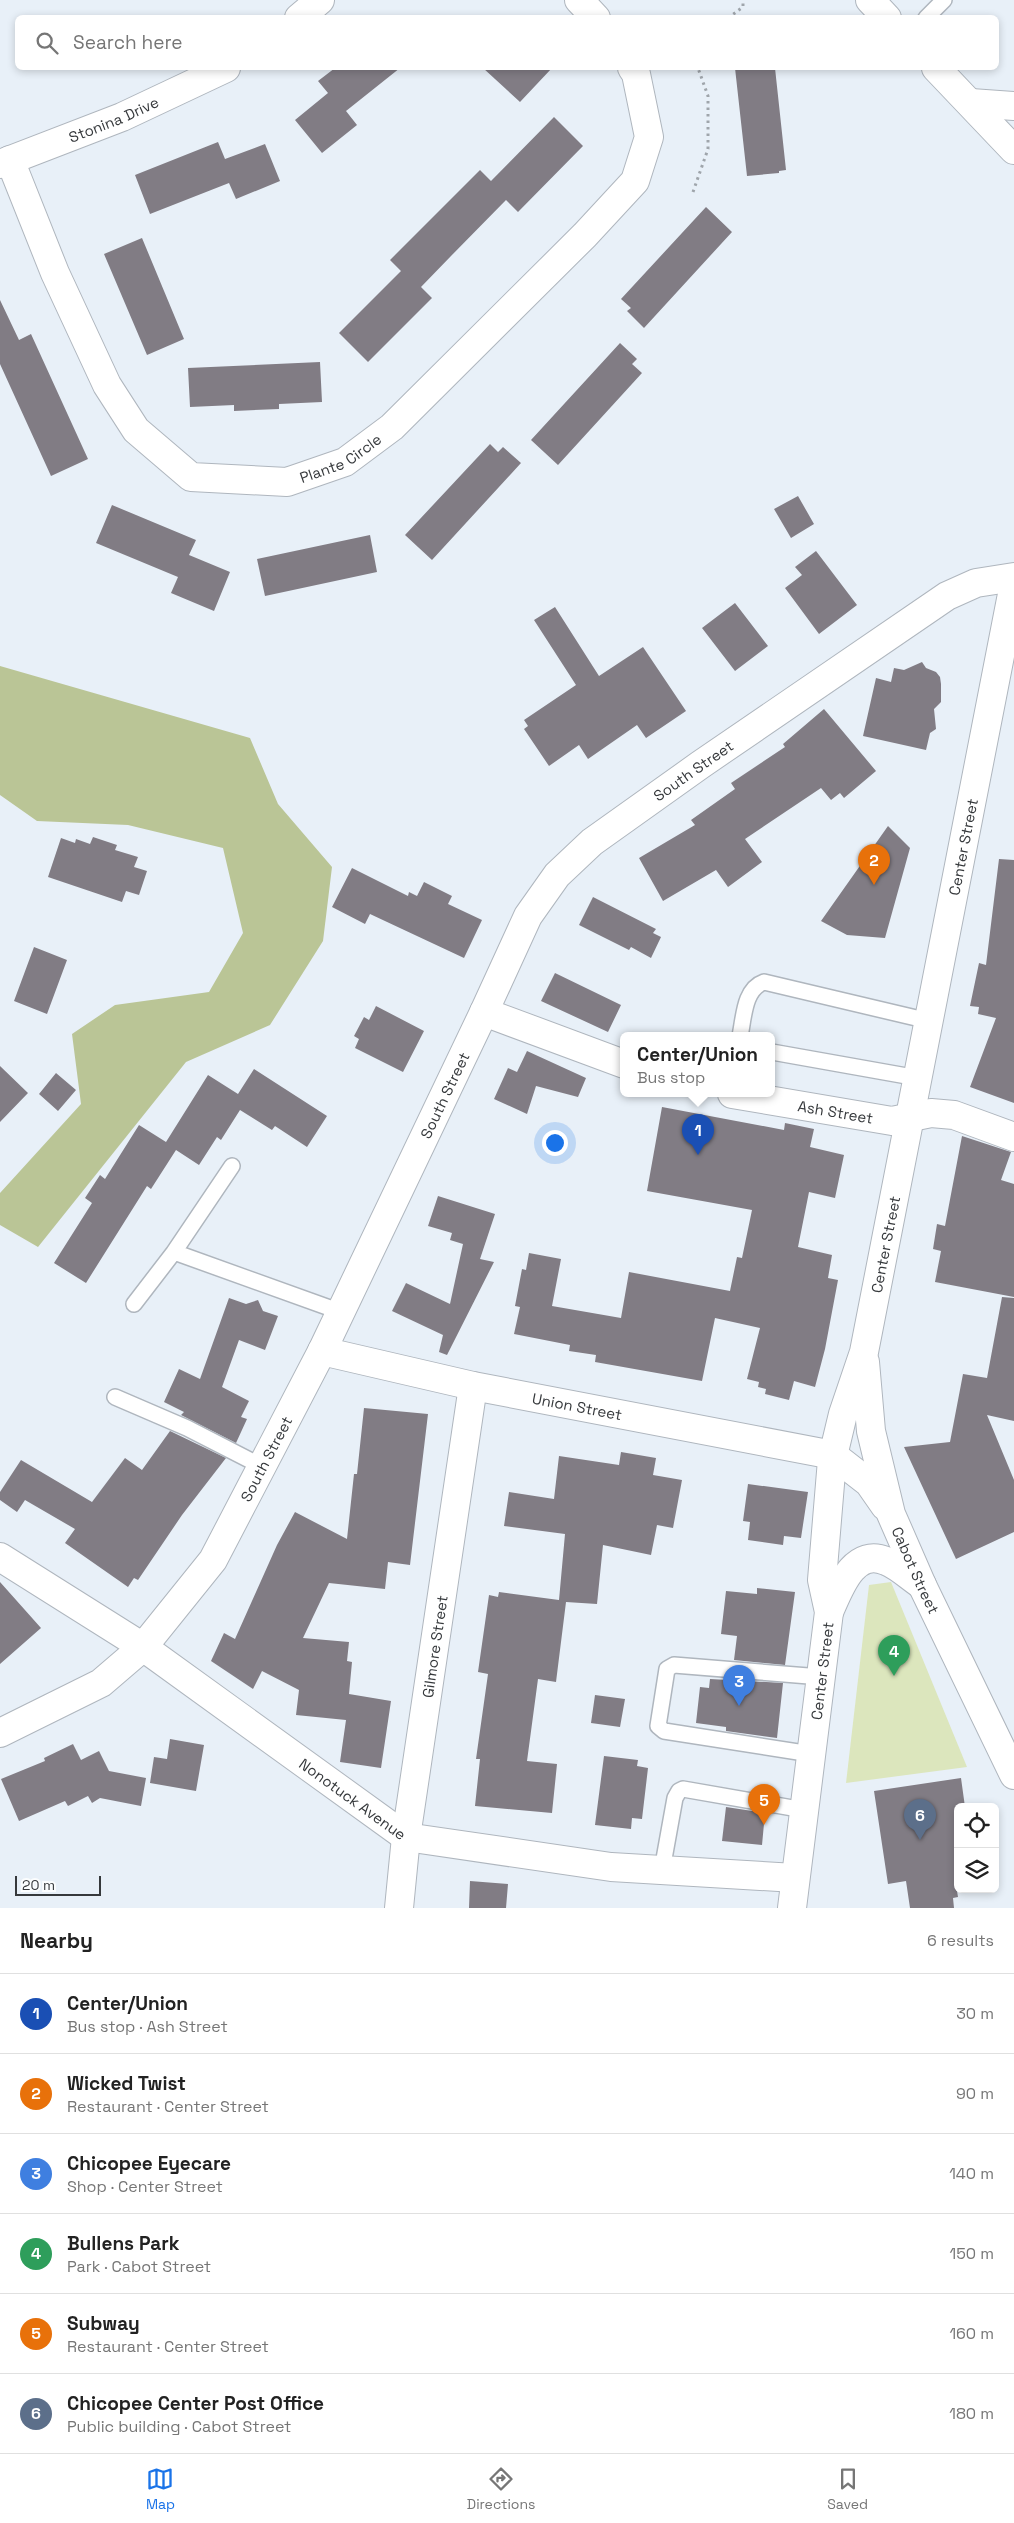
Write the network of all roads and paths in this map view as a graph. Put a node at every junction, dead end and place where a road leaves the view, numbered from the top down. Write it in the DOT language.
graph roads {
  1 [pos="320,0"];
  2 [pos="579,0"];
  3 [pos="742,0"];
  4 [pos="870,0"];
  5 [pos="944,0"];
  6 [pos="302,15"];
  7 [pos="593,15"];
  8 [pos="732,15"];
  9 [pos="884,15"];
  10 [pos="929,15"];
  11 [pos="222,70"];
  12 [pos="633,70"];
  13 [pos="699,70"];
  14 [pos="938,70"];
  15 [pos="972,103"];
  16 [pos="1014,106"];
  17 [pos="1014,150"];
  18 [pos="5,162"];
  19 [pos="693,192"];
  20 [pos="1014,587"];
  21 [pos="484,1012"];
  22 [pos="929,1021"];
  23 [pos="741,1032"];
  24 [pos="775,1053"];
  25 [pos="620,1063"];
  26 [pos="918,1078"];
  27 [pos="750,1097"];
  28 [pos="910,1118"];
  29 [pos="1014,1137"];
  30 [pos="232,1166"];
  31 [pos="174,1252"];
  32 [pos="134,1304"];
  33 [pos="341,1312"];
  34 [pos="322,1351"];
  35 [pos="864,1352"];
  36 [pos="473,1386"];
  37 [pos="115,1397"];
  38 [pos="833,1455"];
  39 [pos="263,1467"];
  40 [pos="891,1514"];
  41 [pos="0,1557"];
  42 [pos="922,1585"];
  43 [pos="829,1612"];
  44 [pos="143,1647"];
  45 [pos="821,1677"];
  46 [pos="0,1733"];
  47 [pos="811,1754"];
  48 [pos="1014,1775"];
  49 [pos="804,1810"];
  50 [pos="406,1837"];
  51 [pos="662,1870"];
  52 [pos="795,1878"];
  53 [pos="399,1908"];
  54 [pos="792,1908"];
  1 -- 6 [label="street"];
  2 -- 7 [label="street"];
  3 -- 8 [label="path"];
  4 -- 9 [label="street"];
  5 -- 10 [label="lane"];
  11 -- 18 [label="street, Stonina Drive"];
  12 -- 18 [label="street, Plante Circle"];
  13 -- 19 [label="path"];
  14 -- 15 [label="street"];
  15 -- 16 [label="street"];
  15 -- 17 [label="street"];
  20 -- 21 [label="street, South Street"];
  20 -- 22 [label="street, Center Street"];
  21 -- 25 [label="street"];
  21 -- 33 [label="street, South Street"];
  22 -- 23 [label="lane"];
  22 -- 26 [label="street, Center Street"];
  24 -- 26 [label="lane"];
  26 -- 28 [label="street, Center Street"];
  27 -- 28 [label="street, Ash Street"];
  28 -- 29 [label="street, Ash Street"];
  28 -- 35 [label="street, Center Street"];
  30 -- 31 [label="lane"];
  31 -- 32 [label="lane"];
  31 -- 33 [label="lane"];
  33 -- 34 [label="street, South Street"];
  34 -- 36 [label="street, Union Street"];
  34 -- 39 [label="street, South Street"];
  35 -- 38 [label="street, Center Street"];
  35 -- 40 [label="street, Cabot Street"];
  36 -- 38 [label="street, Union Street"];
  36 -- 50 [label="street, Gilmore Street"];
  37 -- 39 [label="lane"];
  38 -- 40 [label="street"];
  38 -- 43 [label="street, Center Street"];
  39 -- 44 [label="street, South Street"];
  40 -- 42 [label="street, Cabot Street"];
  41 -- 44 [label="street, Nonotuck Avenue"];
  42 -- 43 [label="street"];
  42 -- 48 [label="street, Cabot Street"];
  43 -- 45 [label="street, Center Street"];
  44 -- 46 [label="street, South Street"];
  44 -- 50 [label="street, Nonotuck Avenue"];
  45 -- 47 [label="street, Center Street"];
  45 -- 47 [label="lane"];
  47 -- 49 [label="street, Center Street"];
  49 -- 51 [label="lane"];
  49 -- 52 [label="street, Center Street"];
  50 -- 51 [label="street, Nonotuck Avenue"];
  50 -- 53 [label="street, Gilmore Street"];
  51 -- 52 [label="street, Nonotuck Avenue"];
  52 -- 54 [label="street, Center Street"];
}
